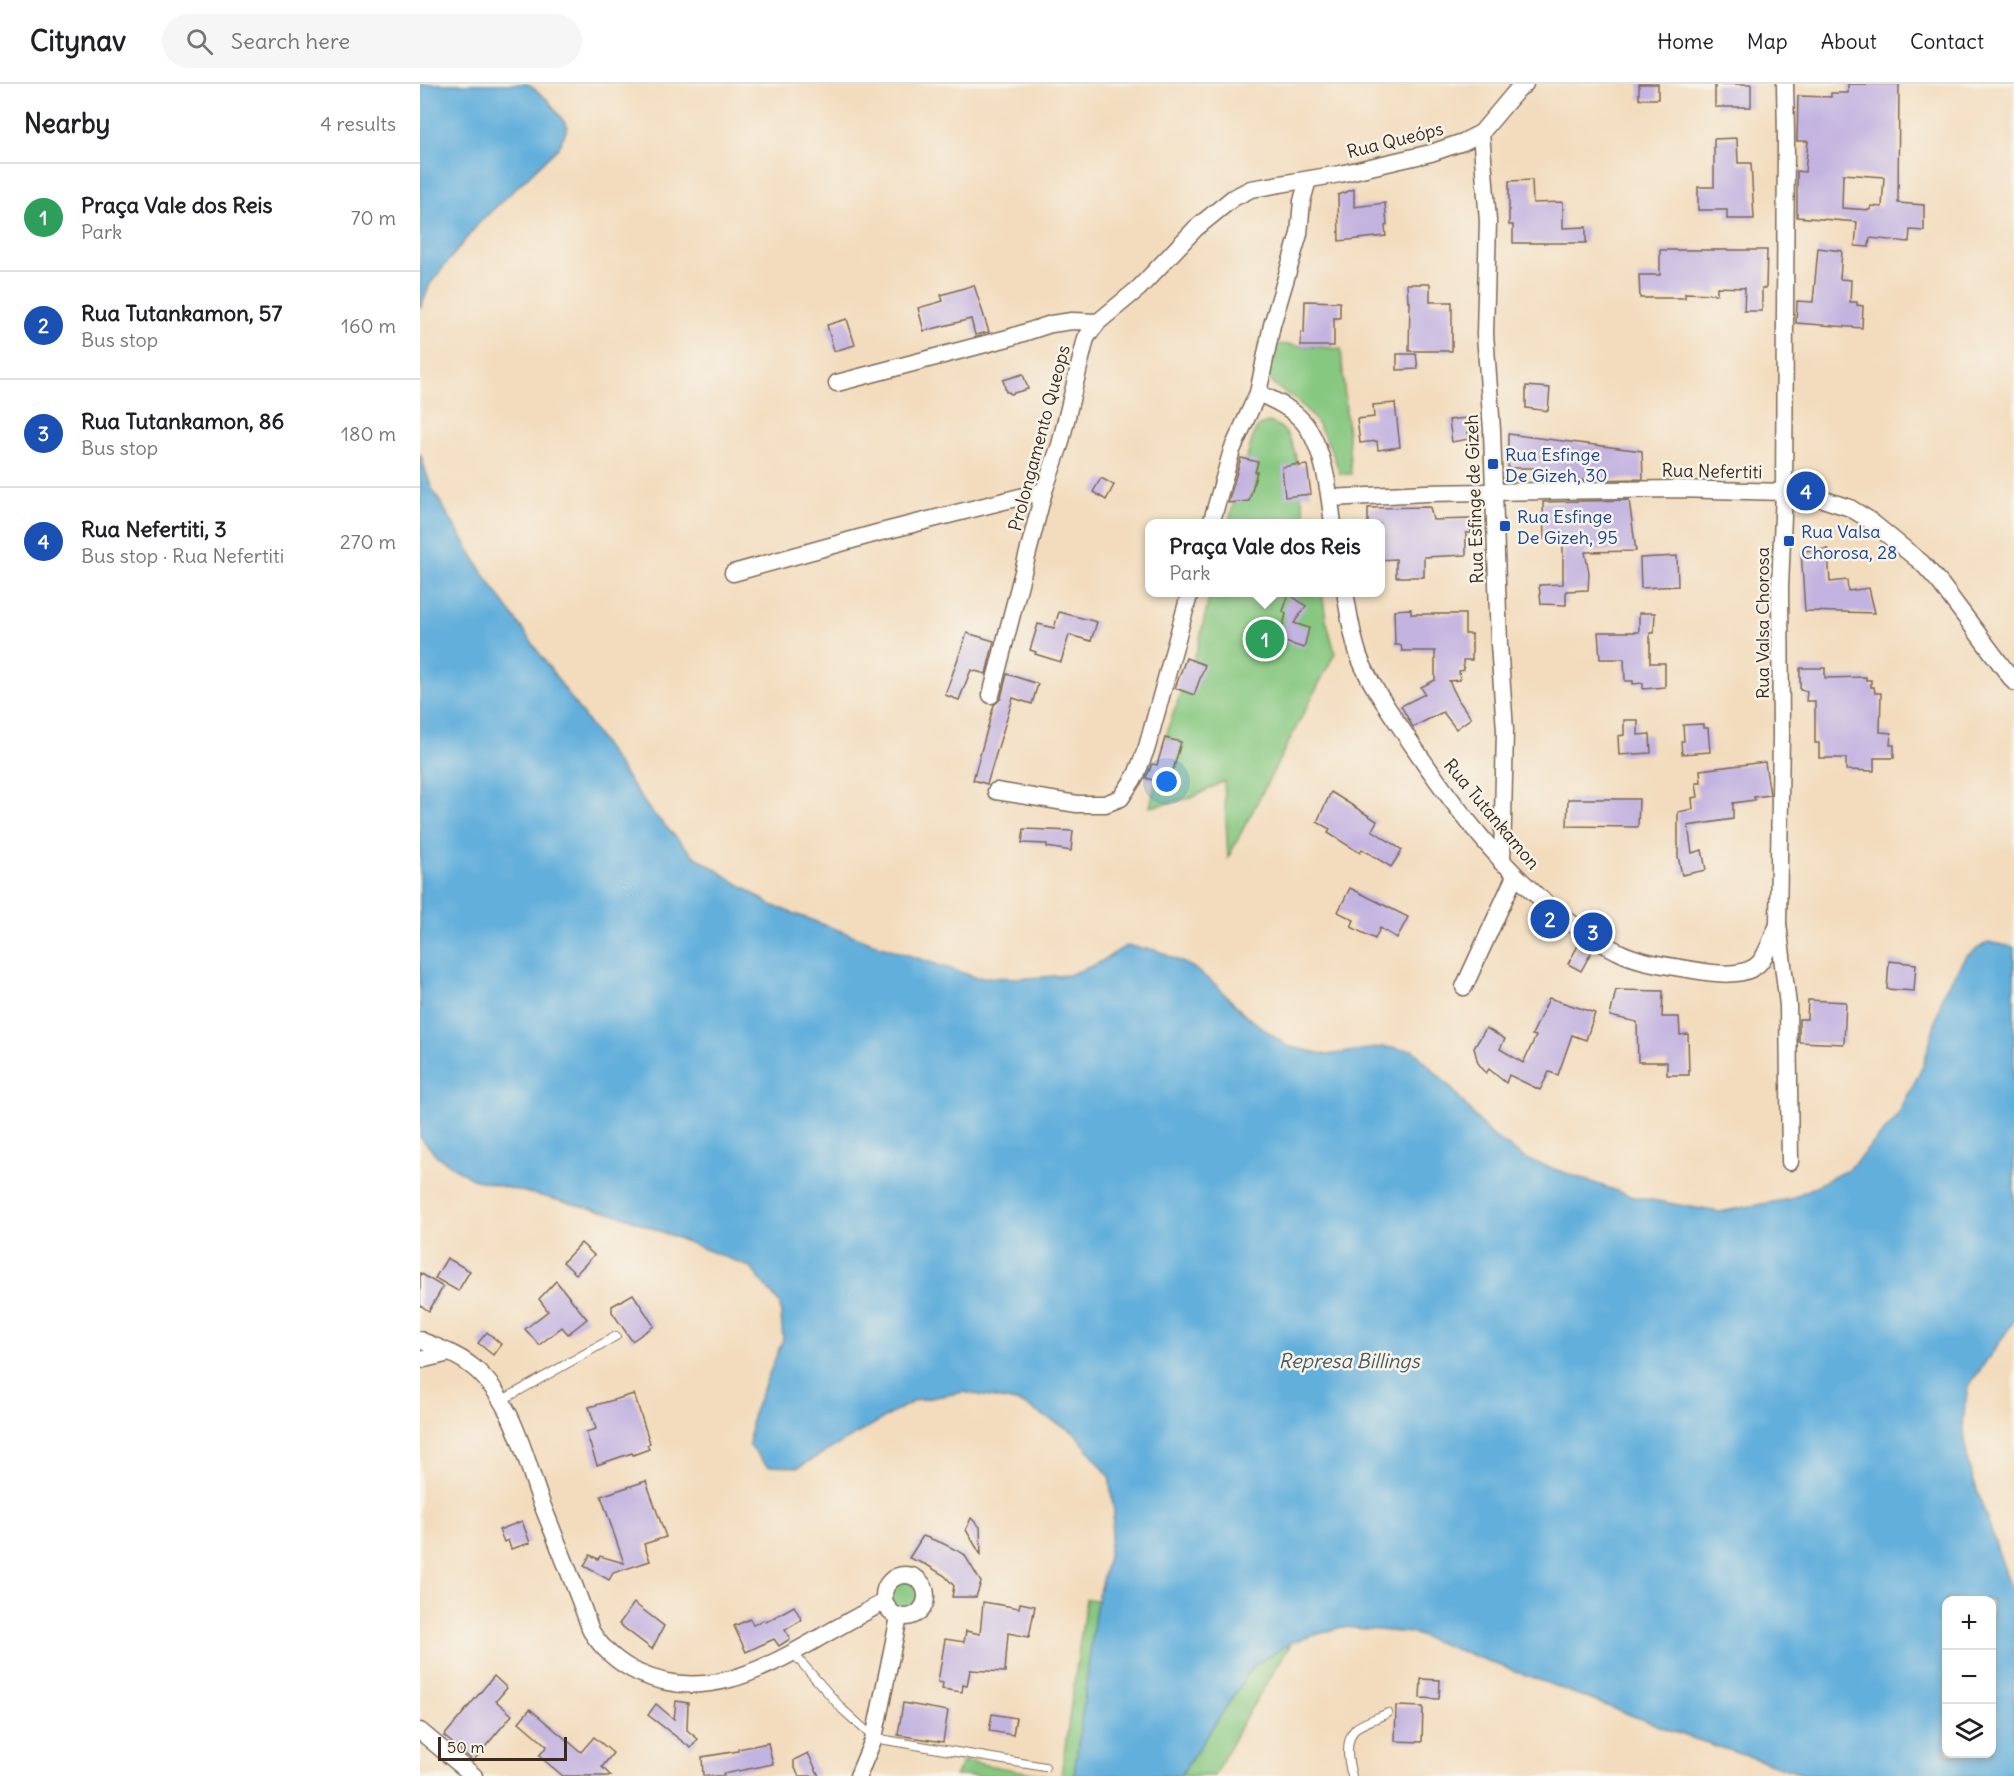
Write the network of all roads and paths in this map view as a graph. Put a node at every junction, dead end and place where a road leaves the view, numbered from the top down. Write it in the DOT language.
graph roads {
  1 [pos="1525,84"];
  2 [pos="1785,84"];
  3 [pos="1481,133"];
  4 [pos="1308,180"];
  5 [pos="1251,189"];
  6 [pos="1098,322"];
  7 [pos="837,383"];
  8 [pos="1258,393"];
  9 [pos="1044,491"];
  10 [pos="1784,492"];
  11 [pos="1493,493"];
  12 [pos="1330,498"];
  13 [pos="1212,519"];
  14 [pos="1332,519"];
  15 [pos="733,573"];
  16 [pos="1189,597"];
  17 [pos="1346,597"];
  18 [pos="2014,682"];
  19 [pos="991,695"];
  20 [pos="996,791"];
  21 [pos="1503,863"];
  22 [pos="1515,876"];
  23 [pos="1778,924"];
  24 [pos="1464,987"];
  25 [pos="1790,1162"];
  26 [pos="616,1336"];
  27 [pos="420,1340"];
  28 [pos="450,1353"];
  29 [pos="420,1360"];
  30 [pos="501,1401"];
  31 [pos="884,1602"];
  32 [pos="898,1617"];
  33 [pos="793,1653"];
  34 [pos="1388,1713"];
  35 [pos="420,1731"];
  36 [pos="874,1738"];
  37 [pos="1045,1767"];
  38 [pos="474,1776"];
  39 [pos="858,1776"];
  40 [pos="1352,1776"];
  1 -- 3 [label="street, Rua Queóps"];
  2 -- 10 [label="street, Rua Valsa Chorosa"];
  3 -- 4 [label="street, Rua Queóps"];
  3 -- 11 [label="street, Rua Esfinge de Gizeh"];
  4 -- 5 [label="street, Rua Queóps"];
  4 -- 8 [label="street"];
  5 -- 6 [label="street, Prolongamento Queops"];
  6 -- 7 [label="street"];
  6 -- 9 [label="street, Prolongamento Queops"];
  8 -- 12 [label="street"];
  8 -- 13 [label="street"];
  9 -- 15 [label="street"];
  9 -- 19 [label="street, Prolongamento Queops"];
  10 -- 11 [label="street, Rua Nefertiti"];
  10 -- 18 [label="street, Rua Nefertiti"];
  10 -- 23 [label="street, Rua Valsa Chorosa"];
  11 -- 12 [label="street, Rua Nefertiti"];
  11 -- 21 [label="street, Rua Esfinge de Gizeh"];
  12 -- 14 [label="street"];
  16 -- 20 [label="street"];
  17 -- 21 [label="street, Rua Tutankamon"];
  21 -- 22 [label="street, Rua Tutankamon"];
  22 -- 23 [label="street, Rua Tutankamon"];
  22 -- 24 [label="street"];
  23 -- 25 [label="street, Rua Valsa Chorosa"];
  26 -- 30 [label="lane"];
  27 -- 28 [label="street"];
  28 -- 29 [label="street"];
  28 -- 30 [label="street"];
  30 -- 33 [label="street"];
  31 -- 32 [label="street"];
  31 -- 32 [label="street"];
  31 -- 33 [label="street"];
  32 -- 36 [label="street"];
  33 -- 36 [label="lane"];
  34 -- 40 [label="lane"];
  35 -- 38 [label="street"];
  36 -- 37 [label="lane"];
  36 -- 39 [label="street"];
}
